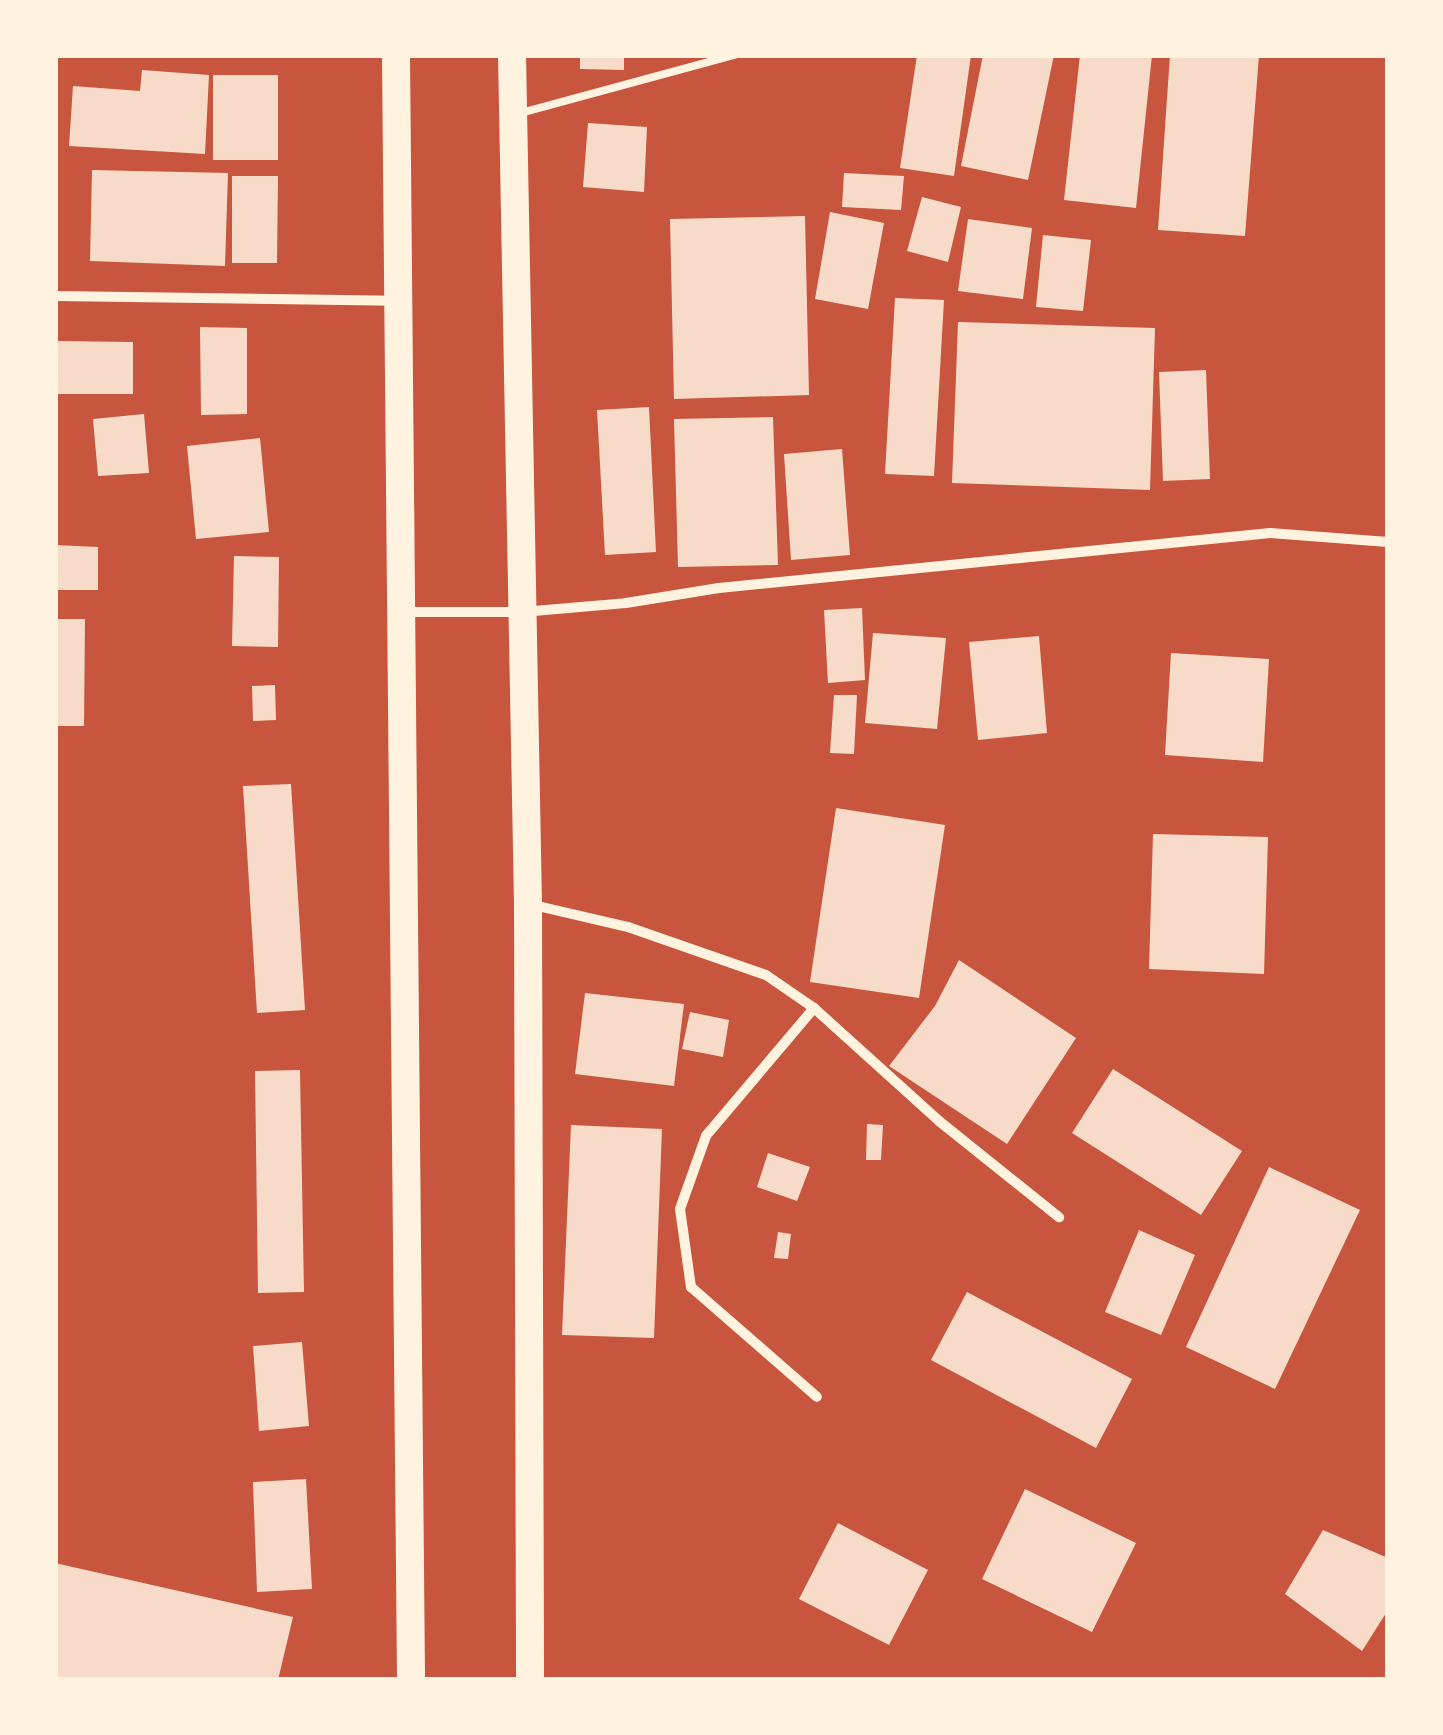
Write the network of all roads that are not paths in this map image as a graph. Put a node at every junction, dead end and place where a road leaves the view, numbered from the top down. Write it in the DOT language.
graph roads {
  1 [pos="396,55"];
  2 [pos="512,55"];
  3 [pos="734,55"];
  4 [pos="513,116"];
  5 [pos="55,296"];
  6 [pos="403,301"];
  7 [pos="1388,542"];
  8 [pos="404,612"];
  9 [pos="522,612"];
  10 [pos="528,904"];
  11 [pos="814,1008"];
  12 [pos="1059,1217"];
  13 [pos="817,1398"];
  14 [pos="411,1680"];
  15 [pos="530,1680"];
  1 -- 6 [label="highway"];
  2 -- 4 [label="highway"];
  3 -- 4 [label="lane"];
  4 -- 9 [label="highway"];
  5 -- 6 [label="street"];
  6 -- 8 [label="highway"];
  7 -- 9 [label="street"];
  8 -- 9 [label="street"];
  8 -- 14 [label="highway"];
  9 -- 10 [label="highway"];
  10 -- 11 [label="street"];
  10 -- 15 [label="highway"];
  11 -- 12 [label="street"];
  11 -- 13 [label="street"];
}
